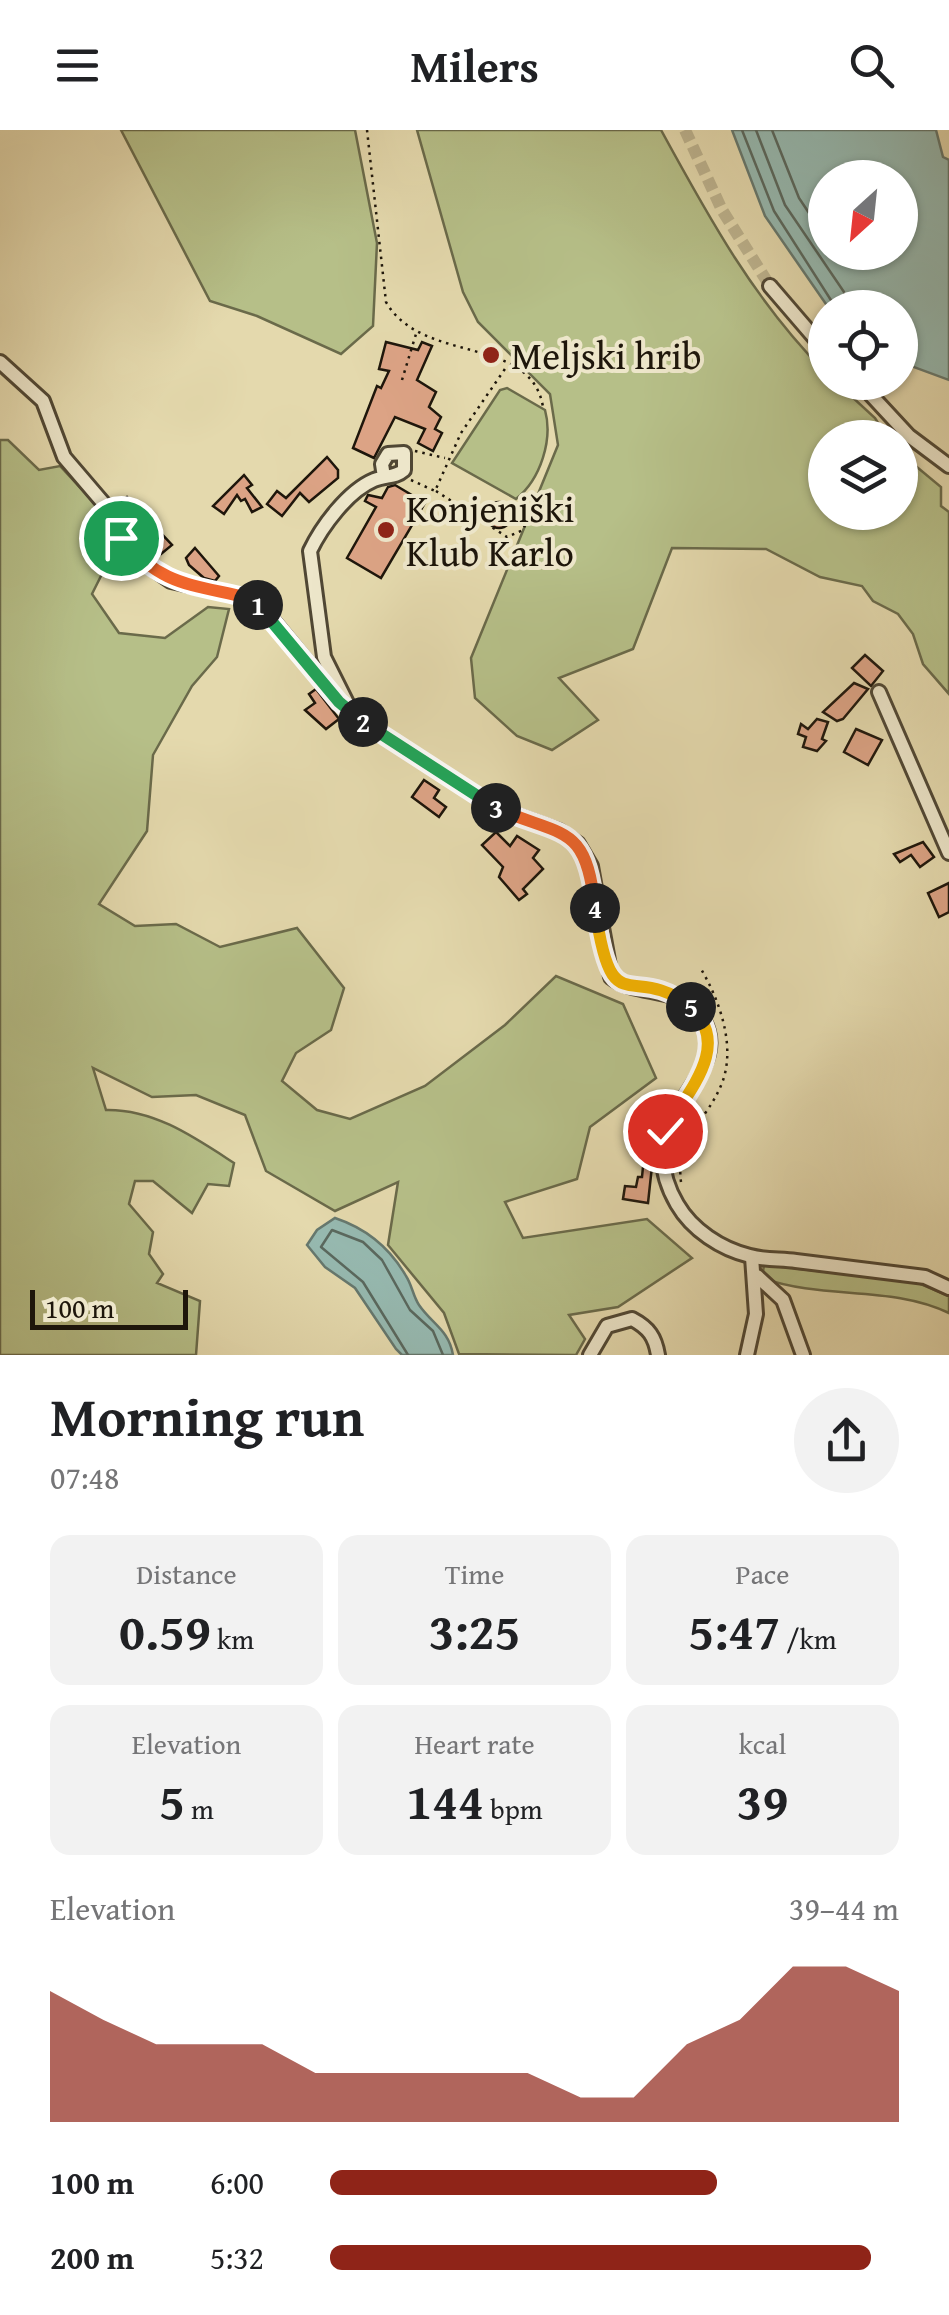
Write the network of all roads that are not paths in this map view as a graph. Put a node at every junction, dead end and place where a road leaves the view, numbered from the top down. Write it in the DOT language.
graph roads {
  1 [pos="770,286"];
  2 [pos="808,330"];
  3 [pos="0,362"];
  4 [pos="876,400"];
  5 [pos="949,466"];
  6 [pos="384,478"];
  7 [pos="879,692"];
  8 [pos="352,712"];
  9 [pos="949,853"];
  10 [pos="752,1257"];
  11 [pos="757,1276"];
  12 [pos="949,1288"];
  13 [pos="590,1355"];
  14 [pos="658,1355"];
  15 [pos="747,1355"];
  16 [pos="804,1355"];
  1 -- 2 [label="street"];
  3 -- 8 [label="street"];
  4 -- 5 [label="street"];
  6 -- 6 [label="street"];
  6 -- 8 [label="street"];
  7 -- 9 [label="street"];
  8 -- 10 [label="street"];
  10 -- 11 [label="street"];
  10 -- 12 [label="street"];
  11 -- 15 [label="street"];
  11 -- 16 [label="street"];
  13 -- 14 [label="street"];
}
